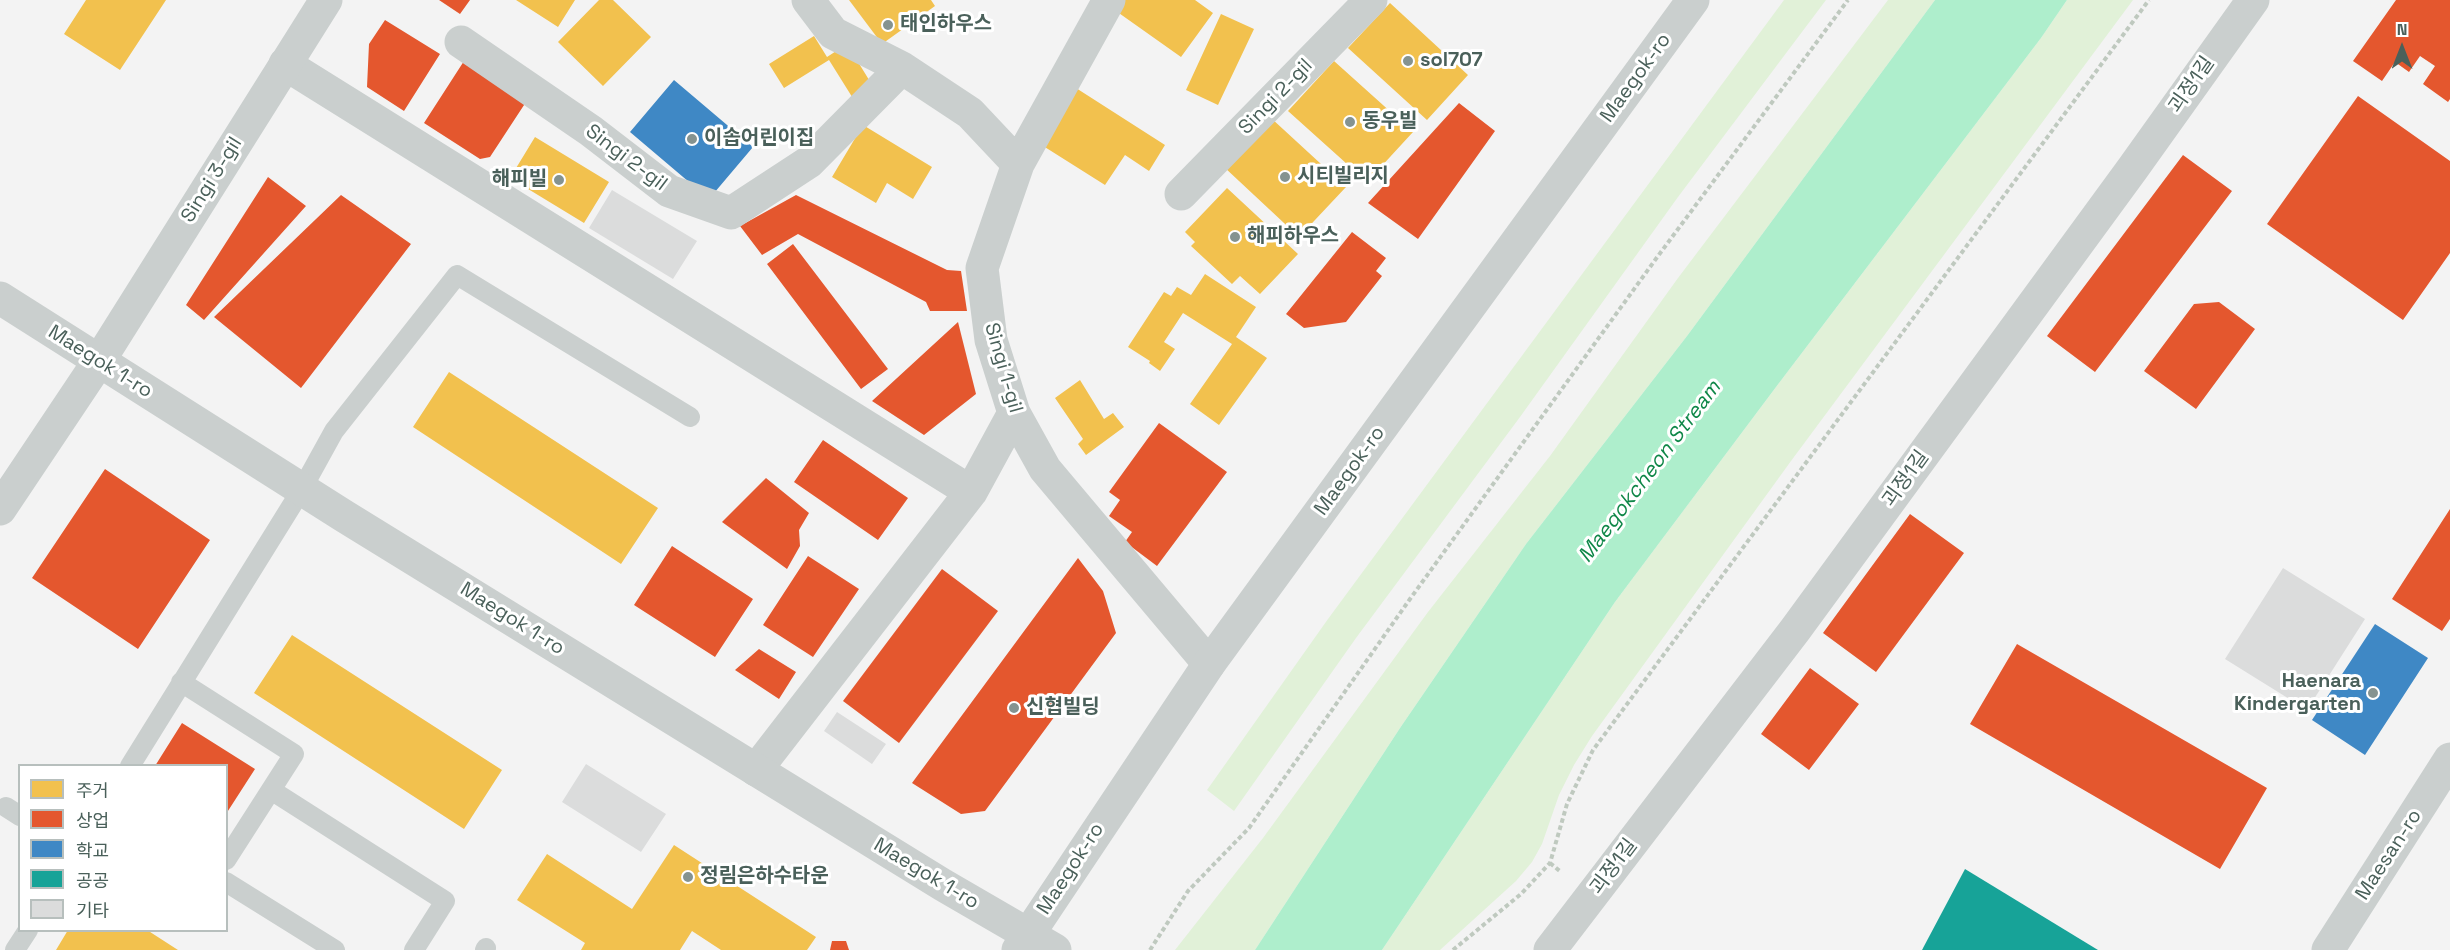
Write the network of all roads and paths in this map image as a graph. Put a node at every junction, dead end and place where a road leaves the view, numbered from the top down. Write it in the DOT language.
graph roads {
  1 [pos="326,0"];
  2 [pos="808,0"];
  3 [pos="1109,0"];
  4 [pos="1371,0"];
  5 [pos="1693,0"];
  6 [pos="1848,0"];
  7 [pos="2149,0"];
  8 [pos="2253,0"];
  9 [pos="461,42"];
  10 [pos="285,64"];
  11 [pos="902,68"];
  12 [pos="1018,164"];
  13 [pos="1181,194"];
  14 [pos="0,298"];
  15 [pos="99,361"];
  16 [pos="1014,413"];
  17 [pos="690,417"];
  18 [pos="302,489"];
  19 [pos="971,492"];
  20 [pos="0,509"];
  21 [pos="1209,664"];
  22 [pos="181,682"];
  23 [pos="2450,759"];
  24 [pos="131,764"];
  25 [pos="756,770"];
  26 [pos="271,790"];
  27 [pos="228,857"];
  28 [pos="228,883"];
  29 [pos="27,932"];
  30 [pos="1034,945"];
  31 [pos="0,947"];
  32 [pos="5,950"];
  33 [pos="15,950"];
  34 [pos="335,950"];
  35 [pos="414,950"];
  36 [pos="1150,950"];
  37 [pos="1453,950"];
  38 [pos="1550,950"];
  39 [pos="2328,950"];
  1 -- 10 [label="street, Singi 3-gil"];
  2 -- 11 [label="street"];
  3 -- 12 [label="street, Singi 1-gil"];
  4 -- 13 [label="street, Singi 2-gil"];
  5 -- 21 [label="street, Maegok-ro"];
  6 -- 36 [label="path"];
  7 -- 37 [label="path"];
  8 -- 38 [label="street, 괴정1길"];
  9 -- 11 [label="street, Singi 2-gil"];
  10 -- 15 [label="street, Singi 3-gil"];
  10 -- 19 [label="street"];
  11 -- 12 [label="street"];
  12 -- 16 [label="street, Singi 1-gil"];
  14 -- 15 [label="street, Maegok 1-ro"];
  15 -- 18 [label="street, Maegok 1-ro"];
  15 -- 20 [label="street, Singi 3-gil"];
  16 -- 19 [label="street"];
  16 -- 21 [label="street, Singi 1-gil"];
  17 -- 18 [label="lane"];
  18 -- 22 [label="lane"];
  18 -- 25 [label="street, Maegok 1-ro"];
  19 -- 25 [label="street"];
  21 -- 30 [label="street, Maegok-ro"];
  22 -- 24 [label="lane"];
  22 -- 26 [label="lane"];
  23 -- 39 [label="street, Maesan-ro"];
  25 -- 30 [label="street, Maegok 1-ro"];
  26 -- 27 [label="lane"];
  26 -- 35 [label="lane"];
  28 -- 34 [label="lane"];
  29 -- 33 [label="lane"];
  31 -- 32 [label="lane"];
}
